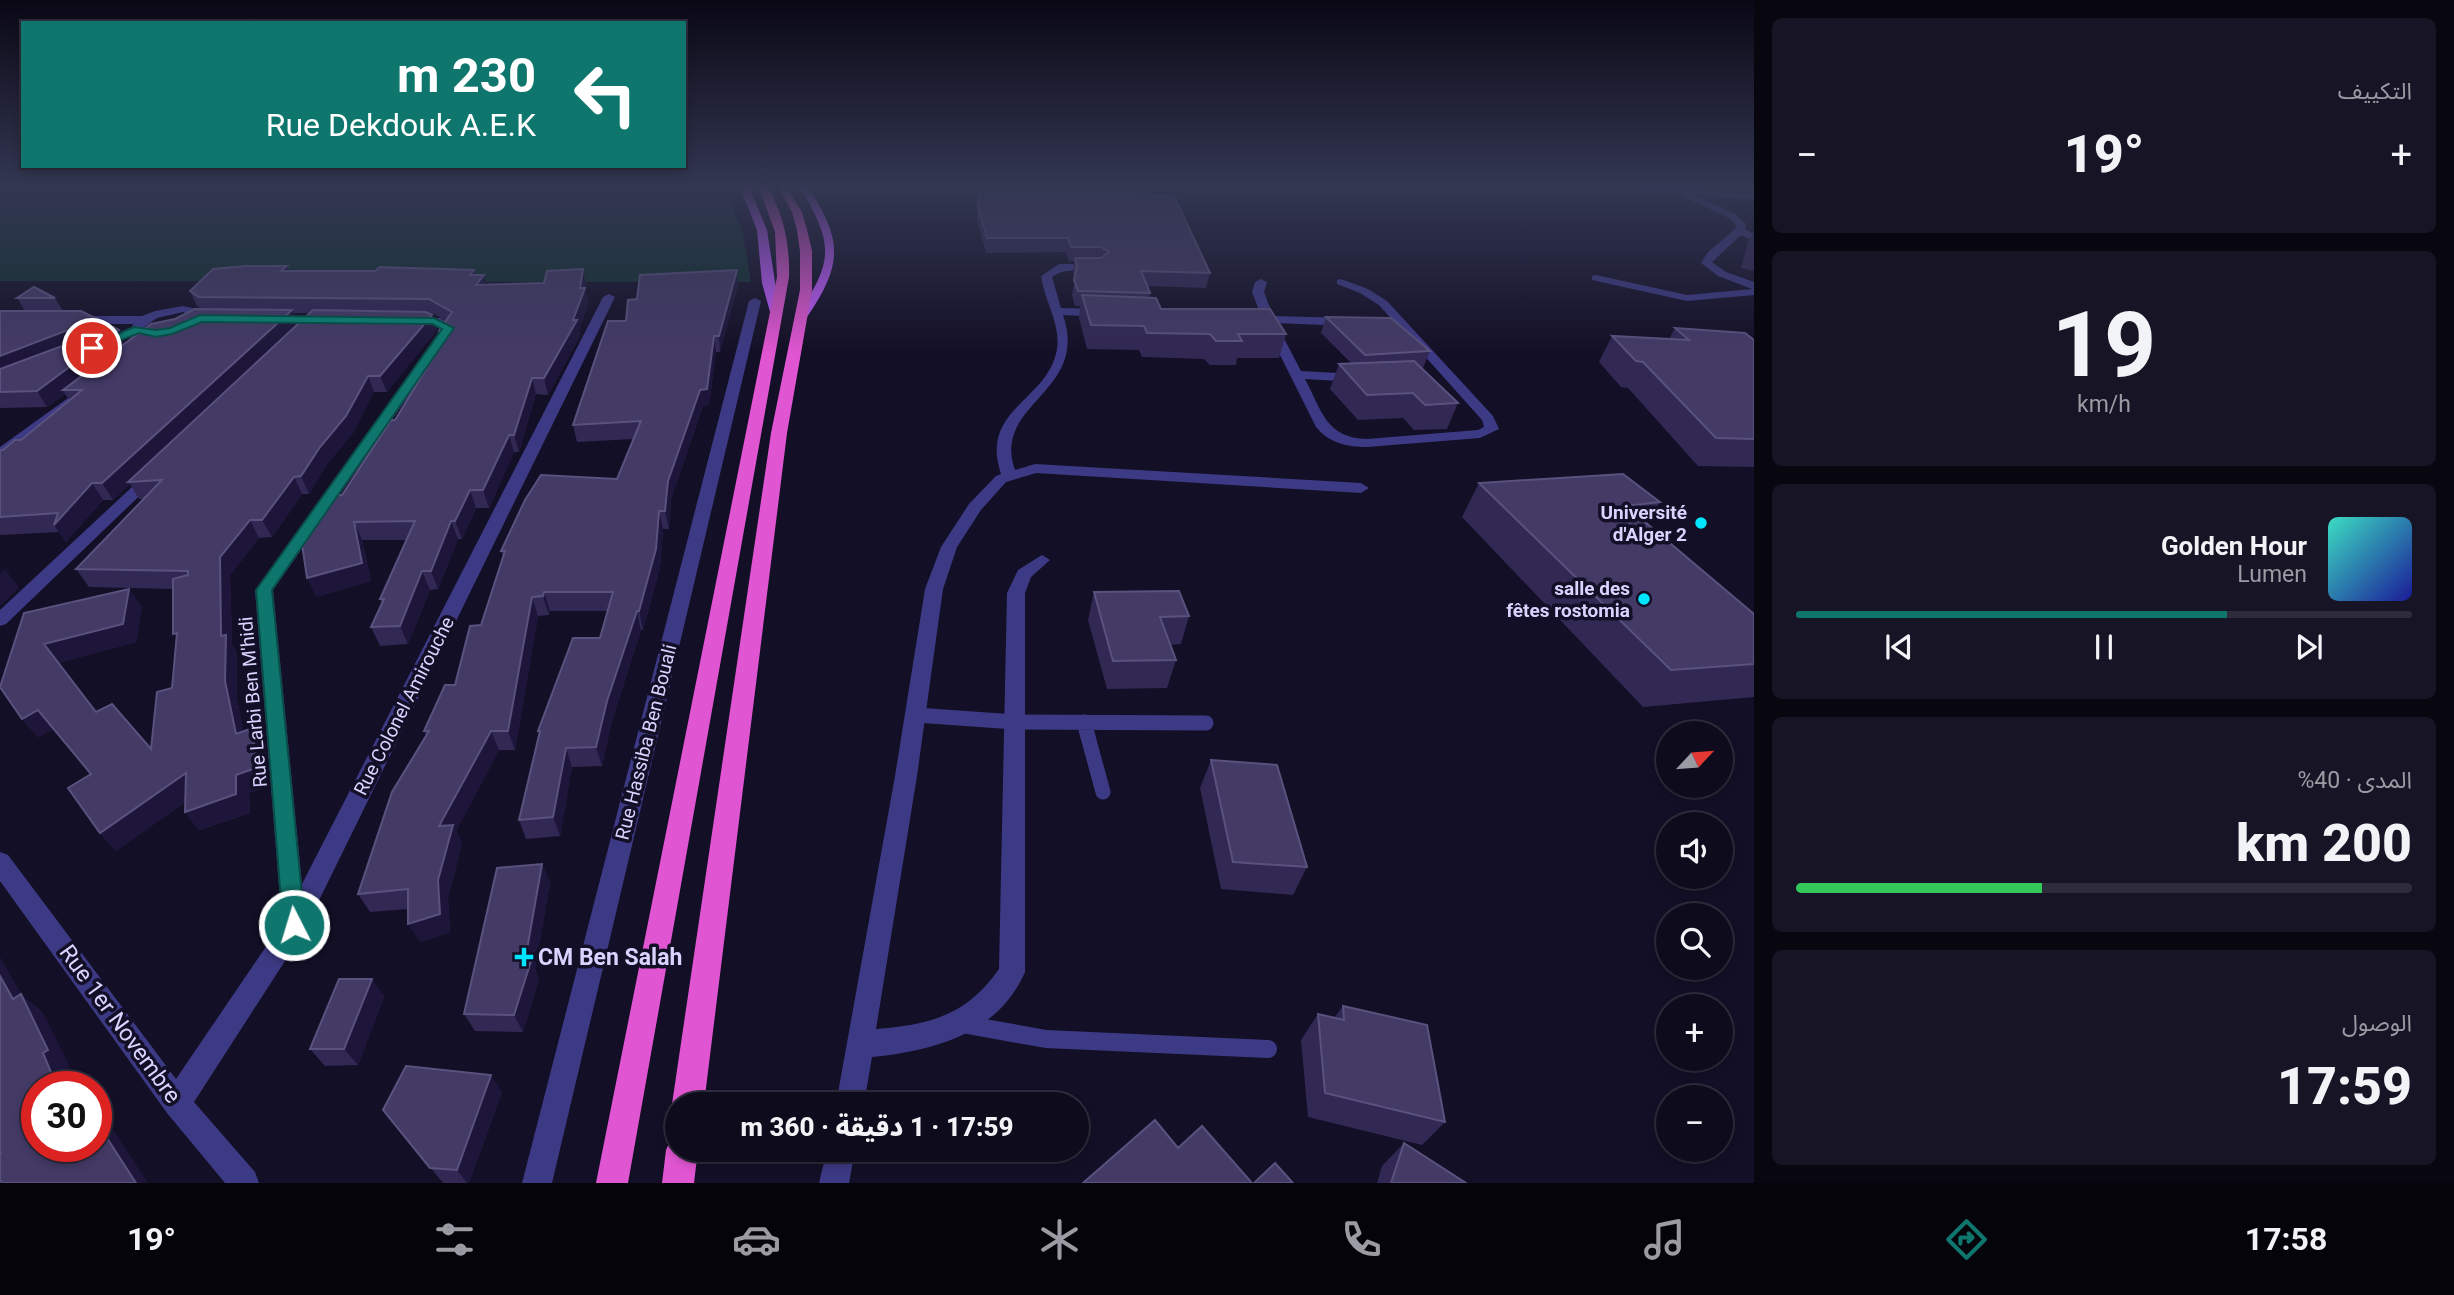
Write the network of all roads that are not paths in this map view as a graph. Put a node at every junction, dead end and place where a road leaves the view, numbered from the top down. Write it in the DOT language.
graph roads {
  1 [pos="763,242"];
  2 [pos="783,242"];
  3 [pos="804,242"];
  4 [pos="830,242"];
  5 [pos="1726,242"];
  6 [pos="1099,267"];
  7 [pos="1596,278"];
  8 [pos="1261,282"];
  9 [pos="1341,282"];
  10 [pos="1754,286"];
  11 [pos="1754,292"];
  12 [pos="610,297"];
  13 [pos="193,299"];
  14 [pos="755,301"];
  15 [pos="183,309"];
  16 [pos="776,312"];
  17 [pos="1055,312"];
  18 [pos="1122,314"];
  19 [pos="803,316"];
  20 [pos="1242,318"];
  21 [pos="1268,319"];
  22 [pos="65,320"];
  23 [pos="394,321"];
  24 [pos="1362,323"];
  25 [pos="140,325"];
  26 [pos="156,334"];
  27 [pos="88,349"];
  28 [pos="136,350"];
  29 [pos="1296,375"];
  30 [pos="1372,378"];
  31 [pos="83,390"];
  32 [pos="0,454"];
  33 [pos="161,467"];
  34 [pos="1009,474"];
  35 [pos="1360,488"];
  36 [pos="1042,560"];
  37 [pos="0,620"];
  38 [pos="916,715"];
  39 [pos="1015,722"];
  40 [pos="1084,722"];
  41 [pos="1206,723"];
  42 [pos="1102,792"];
  43 [pos="0,862"];
  44 [pos="294,925"];
  45 [pos="962,1024"];
  46 [pos="862,1044"];
  47 [pos="1268,1049"];
  48 [pos="690,1090"];
  49 [pos="852,1092"];
  50 [pos="177,1103"];
  51 [pos="681,1162"];
  52 [pos="838,1162"];
  53 [pos="244,1183"];
  54 [pos="537,1183"];
  55 [pos="612,1183"];
  56 [pos="678,1183"];
  57 [pos="834,1183"];
  1 -- 16 [label="main road"];
  2 -- 16 [label="highway"];
  3 -- 19 [label="highway"];
  4 -- 19 [label="main road"];
  5 -- 10 [label="street"];
  6 -- 17 [label="street"];
  7 -- 11 [label="street"];
  8 -- 21 [label="street"];
  9 -- 29 [label="street"];
  12 -- 44 [label="street, Rue Colonel Amirouche"];
  13 -- 15 [label="street"];
  14 -- 54 [label="street, Rue Hassiba Ben Bouali"];
  15 -- 25 [label="street"];
  15 -- 26 [label="street"];
  16 -- 55 [label="highway"];
  17 -- 18 [label="street"];
  17 -- 34 [label="street"];
  19 -- 48 [label="highway"];
  20 -- 21 [label="street"];
  21 -- 24 [label="street"];
  21 -- 29 [label="street"];
  22 -- 25 [label="street"];
  23 -- 44 [label="street, Rue Larbi Ben M'hidi"];
  25 -- 26 [label="street"];
  25 -- 27 [label="street"];
  26 -- 28 [label="street"];
  29 -- 30 [label="street"];
  31 -- 32 [label="street"];
  33 -- 37 [label="street"];
  34 -- 35 [label="street"];
  34 -- 38 [label="street"];
  36 -- 39 [label="street"];
  38 -- 39 [label="lane"];
  38 -- 46 [label="street"];
  39 -- 40 [label="lane"];
  39 -- 45 [label="street"];
  40 -- 41 [label="lane"];
  40 -- 42 [label="lane"];
  43 -- 50 [label="street, Rue 1er Novembre"];
  44 -- 50 [label="street, Rue Colonel Amirouche"];
  45 -- 46 [label="street"];
  45 -- 47 [label="lane"];
  46 -- 49 [label="street"];
  50 -- 53 [label="street, Rue 1er Novembre"];
  51 -- 56 [label="highway"];
  52 -- 57 [label="street"];
}
